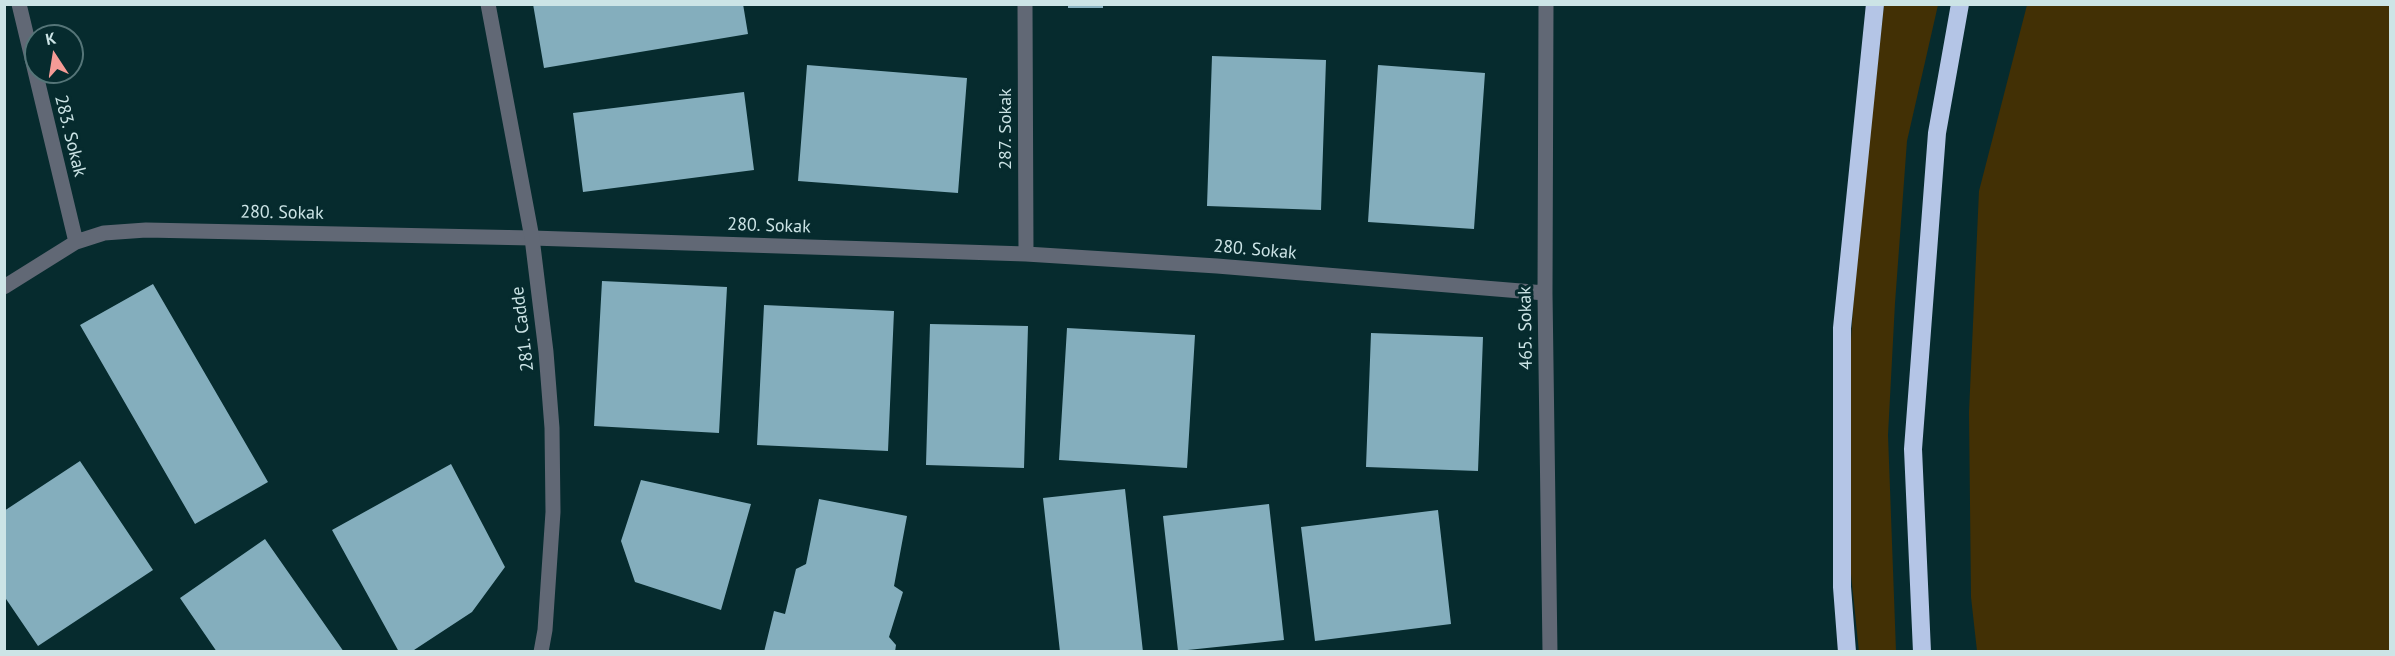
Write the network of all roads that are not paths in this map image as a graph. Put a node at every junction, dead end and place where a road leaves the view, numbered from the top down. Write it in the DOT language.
graph roads {
  1 [pos="19,4"];
  2 [pos="488,4"];
  3 [pos="1025,4"];
  4 [pos="1546,4"];
  5 [pos="1875,4"];
  6 [pos="1960,4"];
  7 [pos="532,238"];
  8 [pos="76,242"];
  9 [pos="1026,254"];
  10 [pos="4,287"];
  11 [pos="1545,293"];
  12 [pos="541,651"];
  13 [pos="1550,651"];
  14 [pos="1848,651"];
  15 [pos="1922,651"];
  1 -- 8 [label="street, 283. Sokak"];
  2 -- 7 [label="street, 281. Cadde"];
  3 -- 9 [label="street, 287. Sokak"];
  4 -- 11 [label="street, 465. Sokak"];
  5 -- 14 [label="highway"];
  6 -- 15 [label="highway"];
  7 -- 8 [label="street, 280. Sokak"];
  7 -- 9 [label="street, 280. Sokak"];
  7 -- 12 [label="street, 281. Cadde"];
  8 -- 10 [label="street, 280. Sokak"];
  9 -- 11 [label="street, 280. Sokak"];
  11 -- 13 [label="street, 465. Sokak"];
}
